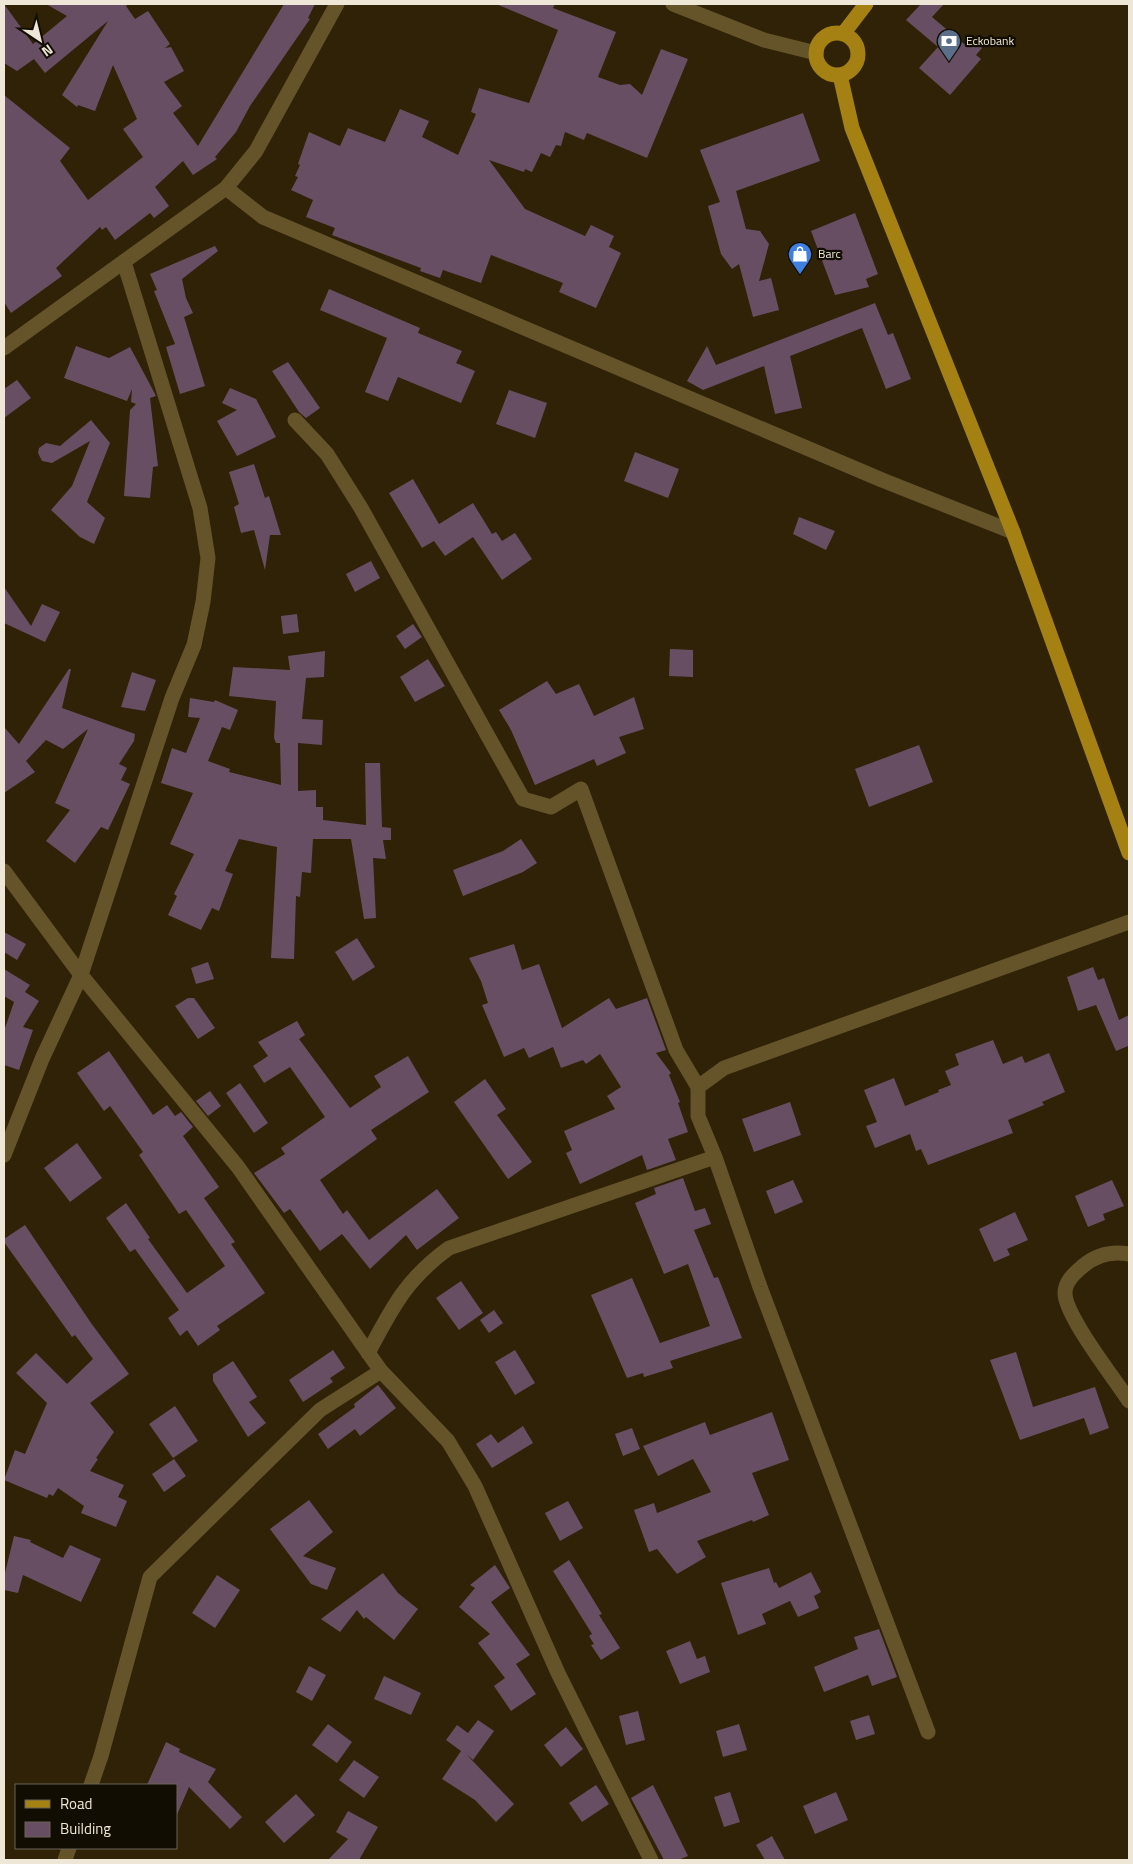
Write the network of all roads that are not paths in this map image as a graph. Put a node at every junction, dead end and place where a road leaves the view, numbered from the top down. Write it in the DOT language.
graph roads {
  1 [pos="338,4"];
  2 [pos="673,4"];
  3 [pos="866,4"];
  4 [pos="843,34"];
  5 [pos="816,53"];
  6 [pos="840,75"];
  7 [pos="226,188"];
  8 [pos="124,262"];
  9 [pos="4,348"];
  10 [pos="295,420"];
  11 [pos="1013,532"];
  12 [pos="1129,853"];
  13 [pos="4,872"];
  14 [pos="1129,922"];
  15 [pos="81,975"];
  16 [pos="698,1087"];
  17 [pos="4,1155"];
  18 [pos="715,1157"];
  19 [pos="1129,1254"];
  20 [pos="368,1354"];
  21 [pos="382,1371"];
  22 [pos="1129,1401"];
  23 [pos="928,1732"];
  24 [pos="91,1784"];
  25 [pos="651,1860"];
  1 -- 7 [label="street"];
  2 -- 5 [label="street"];
  3 -- 4 [label="main road"];
  4 -- 5 [label="main road"];
  4 -- 6 [label="main road"];
  5 -- 6 [label="main road"];
  6 -- 11 [label="main road"];
  7 -- 8 [label="street"];
  7 -- 11 [label="street"];
  8 -- 9 [label="street"];
  8 -- 15 [label="street"];
  10 -- 16 [label="street"];
  11 -- 12 [label="main road"];
  13 -- 15 [label="street"];
  14 -- 16 [label="street"];
  15 -- 17 [label="street"];
  15 -- 20 [label="street"];
  16 -- 18 [label="street"];
  18 -- 20 [label="street"];
  18 -- 23 [label="street"];
  19 -- 22 [label="street"];
  20 -- 21 [label="street"];
  21 -- 24 [label="street"];
  21 -- 25 [label="street"];
}
